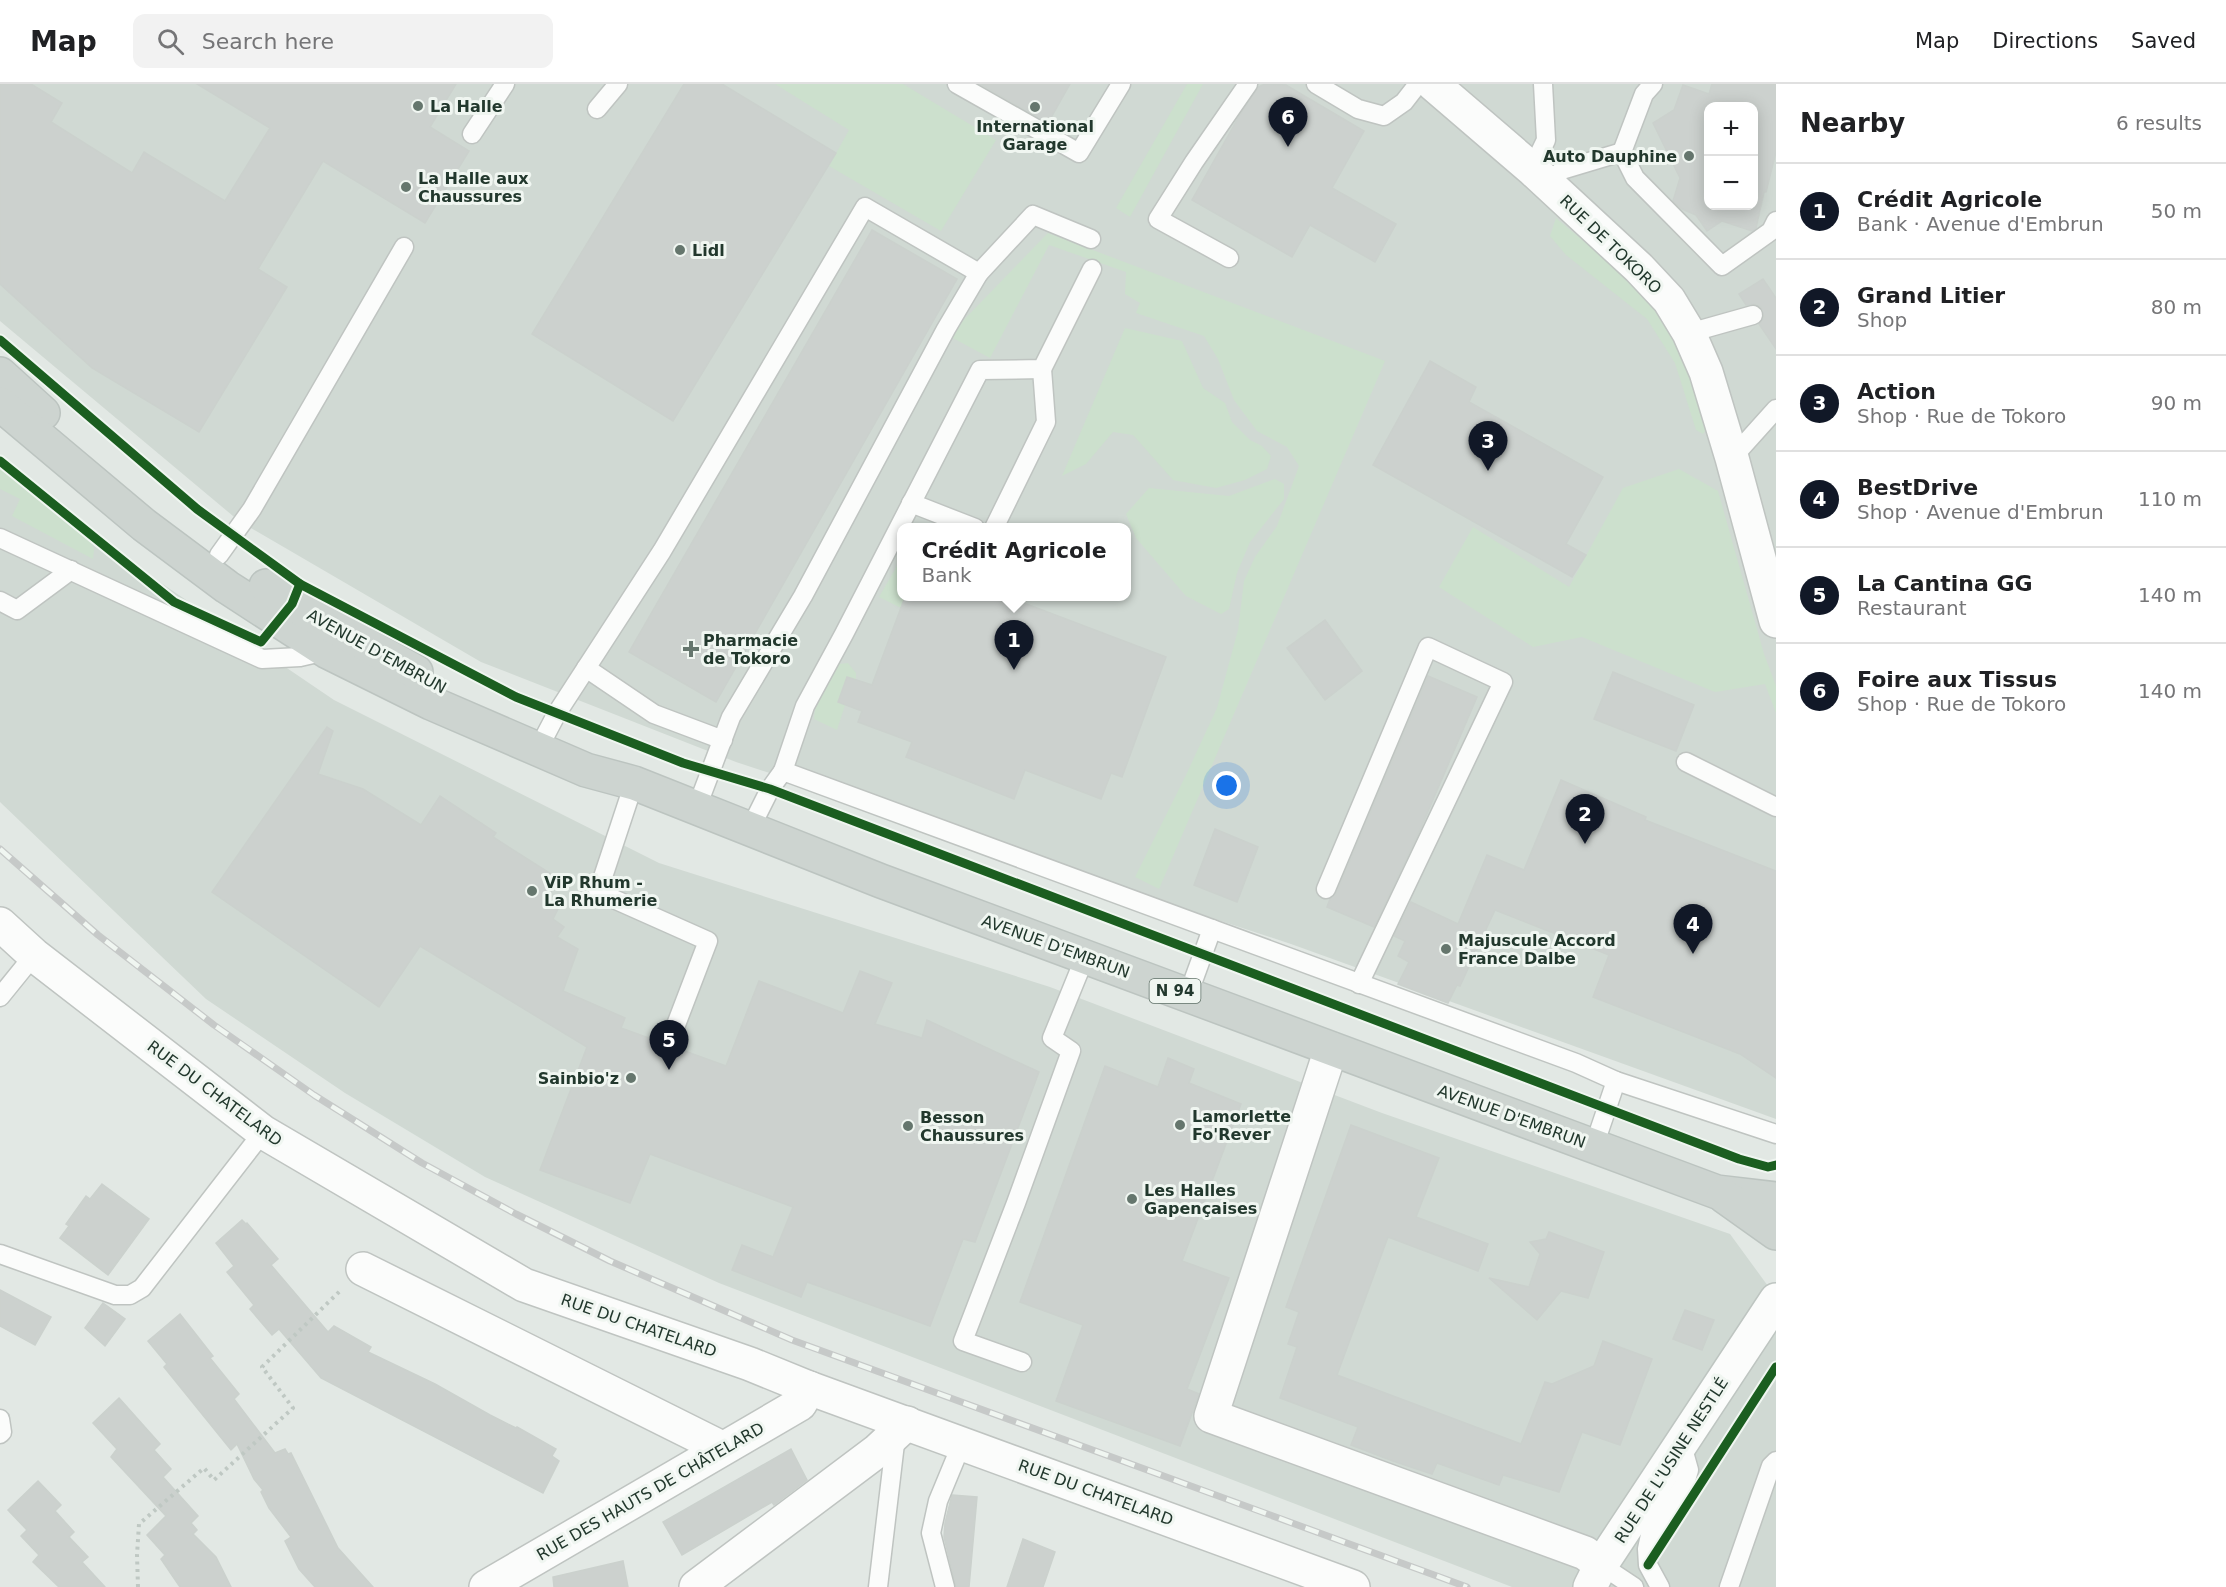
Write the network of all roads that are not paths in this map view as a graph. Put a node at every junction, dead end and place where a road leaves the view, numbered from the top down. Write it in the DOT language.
graph roads {
  1 [pos="505,84"];
  2 [pos="618,84"];
  3 [pos="957,84"];
  4 [pos="1121,84"];
  5 [pos="1248,84"];
  6 [pos="1316,84"];
  7 [pos="1418,84"];
  8 [pos="1433,84"];
  9 [pos="1543,84"];
  10 [pos="1653,84"];
  11 [pos="597,109"];
  12 [pos="472,134"];
  13 [pos="1622,152"];
  14 [pos="1540,177"];
  15 [pos="1776,221"];
  16 [pos="1090,238"];
  17 [pos="404,247"];
  18 [pos="1229,258"];
  19 [pos="1092,269"];
  20 [pos="979,273"];
  21 [pos="1753,315"];
  22 [pos="1689,333"];
  23 [pos="1042,369"];
  24 [pos="0,374"];
  25 [pos="0,404"];
  26 [pos="1776,409"];
  27 [pos="1732,458"];
  28 [pos="911,503"];
  29 [pos="901,523"];
  30 [pos="962,523"];
  31 [pos="996,523"];
  32 [pos="897,530"];
  33 [pos="0,538"];
  34 [pos="219,555"];
  35 [pos="70,570"];
  36 [pos="0,601"];
  37 [pos="1776,621"];
  38 [pos="326,651"];
  39 [pos="585,668"];
  40 [pos="546,734"];
  41 [pos="723,740"];
  42 [pos="1686,762"];
  43 [pos="783,771"];
  44 [pos="634,783"];
  45 [pos="697,807"];
  46 [pos="1776,807"];
  47 [pos="750,829"];
  48 [pos="1326,889"];
  49 [pos="0,924"];
  50 [pos="1212,929"];
  51 [pos="34,955"];
  52 [pos="1085,957"];
  53 [pos="1359,984"];
  54 [pos="1188,995"];
  55 [pos="0,997"];
  56 [pos="674,1030"];
  57 [pos="1331,1049"];
  58 [pos="1616,1082"];
  59 [pos="263,1132"];
  60 [pos="1776,1134"];
  61 [pos="1594,1146"];
  62 [pos="1717,1192"];
  63 [pos="1776,1199"];
  64 [pos="1776,1233"];
  65 [pos="0,1254"];
  66 [pos="363,1269"];
  67 [pos="1776,1300"];
  68 [pos="1765,1328"];
  69 [pos="1022,1362"];
  70 [pos="809,1389"];
  71 [pos="0,1419"];
  72 [pos="902,1428"];
  73 [pos="0,1434"];
  74 [pos="962,1443"];
  75 [pos="1682,1445"];
  76 [pos="722,1448"];
  77 [pos="1776,1461"];
  78 [pos="1596,1576"];
  79 [pos="486,1587"];
  80 [pos="696,1587"];
  81 [pos="878,1587"];
  82 [pos="945,1587"];
  83 [pos="1353,1587"];
  84 [pos="1634,1587"];
  85 [pos="1660,1587"];
  86 [pos="1729,1587"];
  1 -- 12 [label="lane"];
  2 -- 11 [label="lane"];
  3 -- 4 [label="lane"];
  5 -- 18 [label="lane"];
  6 -- 7 [label="lane"];
  8 -- 14 [label="street, RUE DE TOKORO"];
  9 -- 14 [label="lane"];
  10 -- 13 [label="lane"];
  13 -- 14 [label="lane"];
  13 -- 15 [label="lane"];
  14 -- 22 [label="street, RUE DE TOKORO"];
  16 -- 20 [label="lane"];
  17 -- 34 [label="lane"];
  19 -- 23 [label="lane"];
  20 -- 39 [label="lane"];
  20 -- 41 [label="lane"];
  21 -- 22 [label="lane"];
  22 -- 27 [label="street, RUE DE TOKORO"];
  23 -- 28 [label="lane"];
  23 -- 31 [label="lane"];
  24 -- 34 [label="main road, AVENUE D'EMBRUN / N 94"];
  25 -- 38 [label="main road, AVENUE D'EMBRUN / N 94"];
  26 -- 27 [label="lane"];
  27 -- 37 [label="street, RUE DE TOKORO"];
  28 -- 29 [label="lane"];
  28 -- 30 [label="lane"];
  32 -- 43 [label="lane"];
  33 -- 35 [label="lane"];
  34 -- 40 [label="main road, AVENUE D'EMBRUN / N 94"];
  35 -- 36 [label="lane"];
  35 -- 38 [label="lane"];
  38 -- 44 [label="main road, AVENUE D'EMBRUN / N 94"];
  39 -- 40 [label="lane"];
  39 -- 41 [label="lane"];
  40 -- 44 [label="main road, AVENUE D'EMBRUN / N 94"];
  41 -- 45 [label="lane"];
  42 -- 46 [label="lane"];
  43 -- 47 [label="lane"];
  43 -- 50 [label="lane"];
  44 -- 45 [label="main road, AVENUE D'EMBRUN / N 94"];
  44 -- 56 [label="lane"];
  45 -- 47 [label="main road, AVENUE D'EMBRUN / N 94"];
  47 -- 52 [label="main road, AVENUE D'EMBRUN / N 94"];
  48 -- 53 [label="lane"];
  49 -- 51 [label="street, RUE DU CHATELARD"];
  50 -- 53 [label="lane"];
  50 -- 54 [label="lane"];
  51 -- 55 [label="lane"];
  51 -- 59 [label="street, RUE DU CHATELARD"];
  52 -- 54 [label="main road, AVENUE D'EMBRUN / N 94"];
  52 -- 69 [label="lane"];
  53 -- 58 [label="lane"];
  54 -- 57 [label="main road, AVENUE D'EMBRUN / N 94"];
  57 -- 61 [label="main road, AVENUE D'EMBRUN / N 94"];
  57 -- 78 [label="street"];
  58 -- 60 [label="lane"];
  58 -- 61 [label="lane"];
  59 -- 65 [label="lane"];
  59 -- 70 [label="street, RUE DU CHATELARD"];
  61 -- 62 [label="main road, AVENUE D'EMBRUN / N 94"];
  62 -- 63 [label="main road, AVENUE D'EMBRUN / N 94"];
  62 -- 64 [label="main road, AVENUE D'EMBRUN / N 94"];
  66 -- 76 [label="street"];
  67 -- 68 [label="street, RUE DE L'USINE NESTLÉ"];
  68 -- 75 [label="street, RUE DE L'USINE NESTLÉ"];
  70 -- 72 [label="street, RUE DU CHATELARD"];
  70 -- 76 [label="street, RUE DES HAUTS DE CHÂTELARD"];
  71 -- 73 [label="lane"];
  72 -- 74 [label="street, RUE DU CHATELARD"];
  72 -- 80 [label="street"];
  72 -- 81 [label="lane"];
  74 -- 82 [label="lane"];
  74 -- 83 [label="street, RUE DU CHATELARD"];
  75 -- 78 [label="street, RUE DE L'USINE NESTLÉ"];
  75 -- 85 [label="lane"];
  76 -- 79 [label="street, RUE DES HAUTS DE CHÂTELARD"];
  77 -- 86 [label="lane"];
  78 -- 84 [label="lane"];
}
